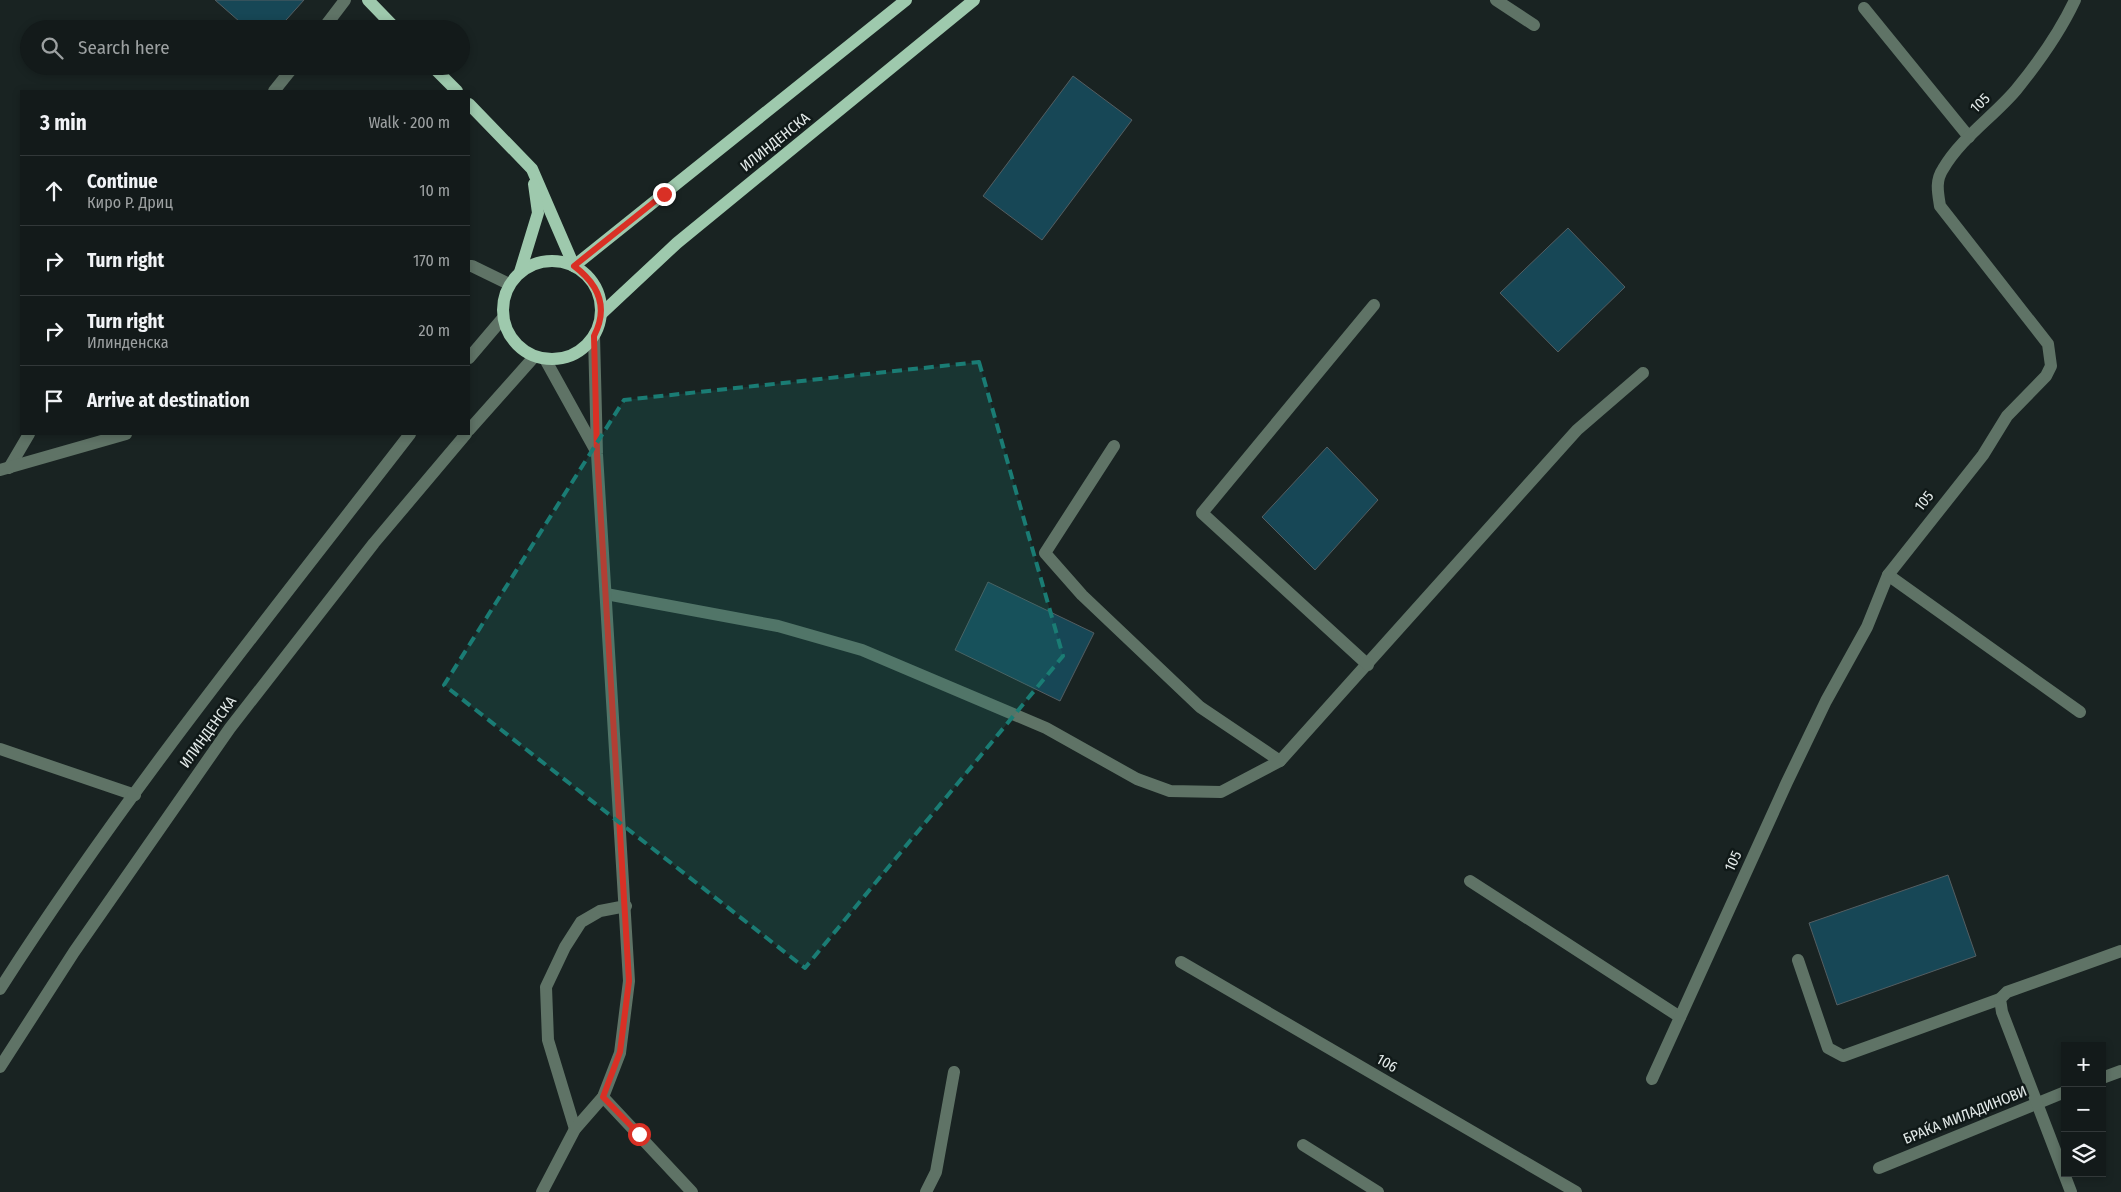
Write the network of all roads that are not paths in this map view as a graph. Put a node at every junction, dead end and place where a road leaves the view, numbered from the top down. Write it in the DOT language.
graph roads {
  1 [pos="345,0"];
  2 [pos="368,0"];
  3 [pos="906,0"];
  4 [pos="974,0"];
  5 [pos="1496,0"];
  6 [pos="2075,0"];
  7 [pos="1864,8"];
  8 [pos="330,20"];
  9 [pos="387,20"];
  10 [pos="1534,24"];
  11 [pos="287,75"];
  12 [pos="441,75"];
  13 [pos="275,90"];
  14 [pos="455,90"];
  15 [pos="470,105"];
  16 [pos="1969,137"];
  17 [pos="532,169"];
  18 [pos="470,266"];
  19 [pos="574,266"];
  20 [pos="520,272"];
  21 [pos="509,284"];
  22 [pos="1374,305"];
  23 [pos="601,314"];
  24 [pos="503,318"];
  25 [pos="594,336"];
  26 [pos="470,357"];
  27 [pos="540,358"];
  28 [pos="1643,372"];
  29 [pos="470,429"];
  30 [pos="28,435"];
  31 [pos="123,435"];
  32 [pos="409,435"];
  33 [pos="465,435"];
  34 [pos="1114,446"];
  35 [pos="597,454"];
  36 [pos="5,469"];
  37 [pos="1888,575"];
  38 [pos="606,594"];
  39 [pos="1368,665"];
  40 [pos="2080,712"];
  41 [pos="0,749"];
  42 [pos="1280,761"];
  43 [pos="135,795"];
  44 [pos="1470,881"];
  45 [pos="626,906"];
  46 [pos="2121,951"];
  47 [pos="1798,960"];
  48 [pos="1181,962"];
  49 [pos="0,989"];
  50 [pos="2000,999"];
  51 [pos="1680,1017"];
  52 [pos="0,1067"];
  53 [pos="2121,1071"];
  54 [pos="954,1072"];
  55 [pos="2106,1077"];
  56 [pos="1652,1079"];
  57 [pos="2061,1094"];
  58 [pos="603,1097"];
  59 [pos="2037,1103"];
  60 [pos="575,1129"];
  61 [pos="1303,1145"];
  62 [pos="1879,1168"];
  63 [pos="542,1192"];
  64 [pos="692,1192"];
  65 [pos="926,1192"];
  66 [pos="1378,1192"];
  67 [pos="1576,1192"];
  68 [pos="2071,1192"];
  1 -- 8 [label="street"];
  2 -- 9 [label="main road"];
  3 -- 19 [label="main road, ИЛИНДЕНСКА"];
  4 -- 23 [label="main road, ИЛИНДЕНСКА"];
  5 -- 10 [label="street"];
  6 -- 16 [label="street, 105"];
  7 -- 16 [label="street"];
  11 -- 13 [label="street"];
  12 -- 14 [label="main road"];
  15 -- 17 [label="main road"];
  16 -- 37 [label="street, 105"];
  17 -- 19 [label="main road"];
  17 -- 20 [label="main road"];
  18 -- 21 [label="street"];
  19 -- 20 [label="main road"];
  19 -- 23 [label="main road"];
  20 -- 21 [label="main road"];
  21 -- 24 [label="main road"];
  22 -- 39 [label="street"];
  23 -- 25 [label="main road"];
  24 -- 26 [label="street"];
  24 -- 27 [label="main road"];
  25 -- 27 [label="main road"];
  25 -- 35 [label="street"];
  27 -- 29 [label="street"];
  27 -- 35 [label="street"];
  28 -- 39 [label="street"];
  30 -- 36 [label="street"];
  31 -- 36 [label="street"];
  32 -- 43 [label="street, ИЛИНДЕНСКА"];
  33 -- 52 [label="street, ИЛИНДЕНСКА"];
  34 -- 42 [label="street"];
  35 -- 38 [label="street"];
  37 -- 40 [label="street"];
  37 -- 51 [label="street, 105"];
  38 -- 42 [label="street"];
  38 -- 45 [label="street"];
  39 -- 42 [label="street"];
  41 -- 43 [label="street"];
  43 -- 49 [label="street, ИЛИНДЕНСКА"];
  44 -- 51 [label="street"];
  45 -- 58 [label="street"];
  45 -- 60 [label="street"];
  46 -- 50 [label="street"];
  47 -- 50 [label="street"];
  48 -- 67 [label="street, 106"];
  50 -- 59 [label="street"];
  51 -- 56 [label="street, 105"];
  53 -- 55 [label="street"];
  54 -- 65 [label="street"];
  57 -- 59 [label="street, БРАЌА МИЛАДИНОВИ"];
  58 -- 60 [label="street"];
  58 -- 64 [label="street"];
  59 -- 62 [label="street, БРАЌА МИЛАДИНОВИ"];
  59 -- 68 [label="street"];
  60 -- 63 [label="street"];
  61 -- 66 [label="street"];
}
